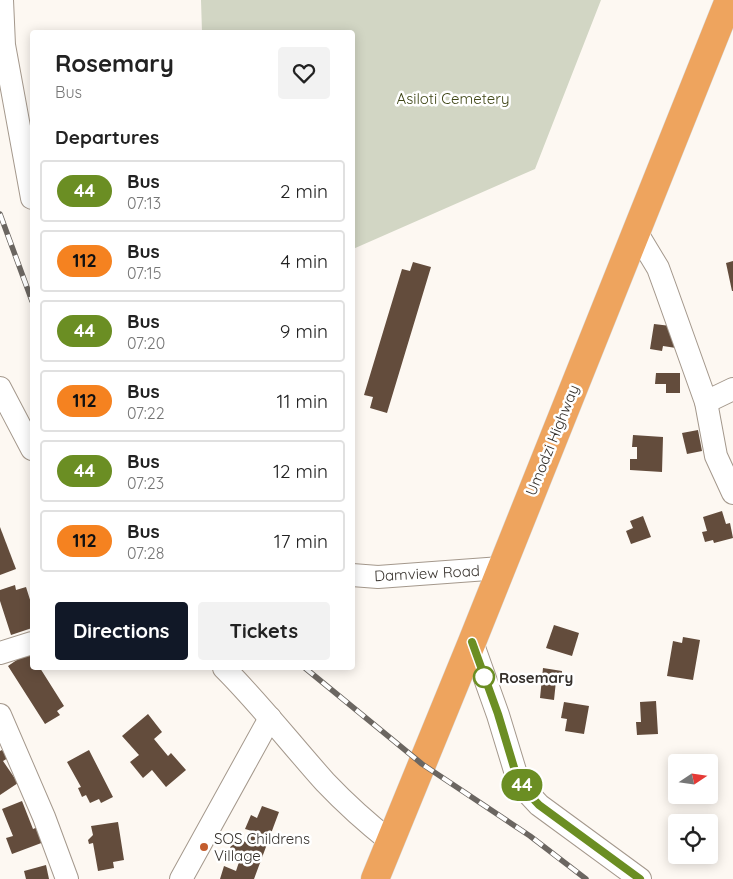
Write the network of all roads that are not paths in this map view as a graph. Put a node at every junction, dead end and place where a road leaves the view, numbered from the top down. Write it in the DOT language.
graph roads {
  1 [pos="2,0"];
  2 [pos="729,0"];
  3 [pos="30,187"];
  4 [pos="636,230"];
  5 [pos="0,388"];
  6 [pos="733,389"];
  7 [pos="706,402"];
  8 [pos="30,445"];
  9 [pos="733,493"];
  10 [pos="501,568"];
  11 [pos="355,575"];
  12 [pos="472,642"];
  13 [pos="30,644"];
  14 [pos="0,653"];
  15 [pos="226,670"];
  16 [pos="0,715"];
  17 [pos="270,718"];
  18 [pos="390,841"];
  19 [pos="67,879"];
  20 [pos="180,879"];
  21 [pos="375,879"];
  22 [pos="640,879"];
  1 -- 3 [label="street"];
  2 -- 4 [label="highway, Umodzi Highway"];
  4 -- 7 [label="street"];
  4 -- 10 [label="highway, Umodzi Highway"];
  5 -- 8 [label="street"];
  6 -- 7 [label="street"];
  7 -- 9 [label="street"];
  10 -- 11 [label="street, Damview Road"];
  10 -- 12 [label="highway, Umodzi Highway"];
  12 -- 18 [label="highway, Umodzi Highway"];
  12 -- 22 [label="street"];
  13 -- 14 [label="street"];
  15 -- 17 [label="street"];
  16 -- 19 [label="street"];
  17 -- 18 [label="street"];
  17 -- 20 [label="street"];
  18 -- 21 [label="highway, Umodzi Highway"];
}
